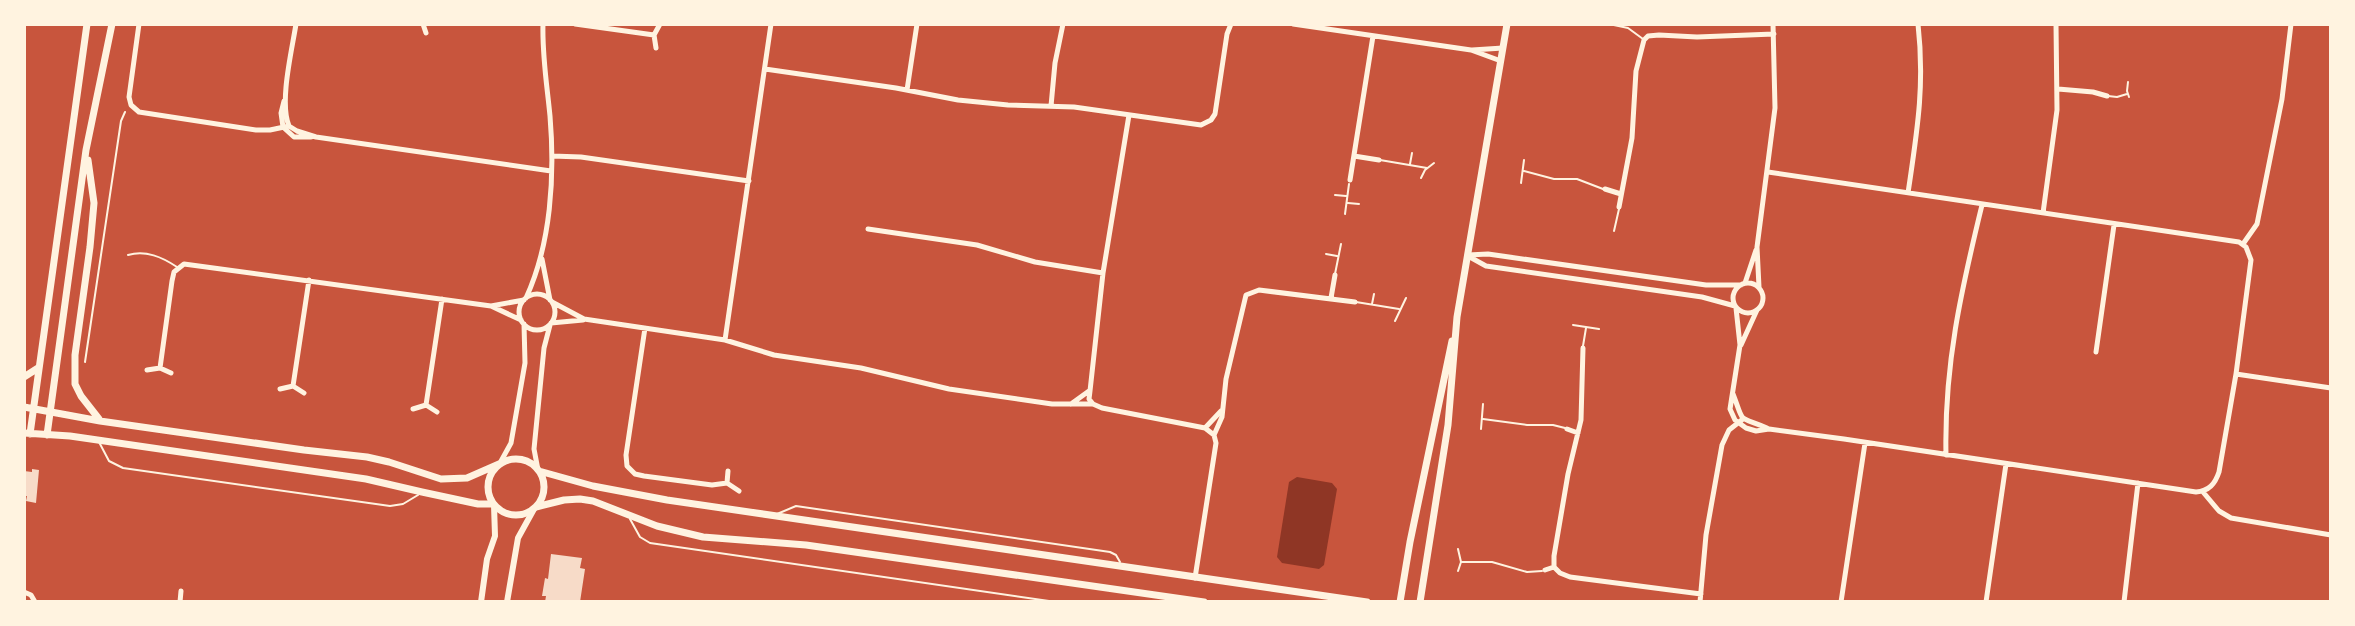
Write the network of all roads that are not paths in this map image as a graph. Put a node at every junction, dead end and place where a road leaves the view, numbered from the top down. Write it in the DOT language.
graph roads {
  1 [pos="87,24"];
  2 [pos="112,24"];
  3 [pos="139,24"];
  4 [pos="296,24"];
  5 [pos="423,24"];
  6 [pos="543,24"];
  7 [pos="575,24"];
  8 [pos="660,24"];
  9 [pos="771,24"];
  10 [pos="917,24"];
  11 [pos="1063,24"];
  12 [pos="1231,24"];
  13 [pos="1293,24"];
  14 [pos="1507,24"];
  15 [pos="1609,24"];
  16 [pos="1773,24"];
  17 [pos="1918,24"];
  18 [pos="2056,24"];
  19 [pos="2291,24"];
  20 [pos="426,33"];
  21 [pos="1774,34"];
  22 [pos="654,35"];
  23 [pos="1373,36"];
  24 [pos="1644,40"];
  25 [pos="656,48"];
  26 [pos="1503,48"];
  27 [pos="1471,50"];
  28 [pos="1501,61"];
  29 [pos="765,69"];
  30 [pos="2128,82"];
  31 [pos="2058,89"];
  32 [pos="907,91"];
  33 [pos="2107,96"];
  34 [pos="1051,106"];
  35 [pos="1129,115"];
  36 [pos="286,126"];
  37 [pos="86,150"];
  38 [pos="1412,153"];
  39 [pos="551,156"];
  40 [pos="1354,156"];
  41 [pos="1379,160"];
  42 [pos="1524,160"];
  43 [pos="1434,163"];
  44 [pos="1410,165"];
  45 [pos="1427,168"];
  46 [pos="551,171"];
  47 [pos="1524,171"];
  48 [pos="1768,172"];
  49 [pos="1421,178"];
  50 [pos="1350,180"];
  51 [pos="749,181"];
  52 [pos="1521,183"];
  53 [pos="1605,189"];
  54 [pos="1908,193"];
  55 [pos="1621,194"];
  56 [pos="1335,195"];
  57 [pos="1348,196"];
  58 [pos="1347,202"];
  59 [pos="1359,204"];
  60 [pos="1982,205"];
  61 [pos="1619,207"];
  62 [pos="2043,213"];
  63 [pos="1345,214"];
  64 [pos="2114,225"];
  65 [pos="868,229"];
  66 [pos="1614,231"];
  67 [pos="1341,244"];
  68 [pos="2243,244"];
  69 [pos="1757,247"];
  70 [pos="542,254"];
  71 [pos="1326,254"];
  72 [pos="128,255"];
  73 [pos="1467,255"];
  74 [pos="1339,256"];
  75 [pos="178,268"];
  76 [pos="1103,273"];
  77 [pos="1335,275"];
  78 [pos="309,280"];
  79 [pos="1743,284"];
  80 [pos="1759,287"];
  81 [pos="1374,294"];
  82 [pos="1331,298"];
  83 [pos="1406,298"];
  84 [pos="442,299"];
  85 [pos="525,299"];
  86 [pos="551,301"];
  87 [pos="1355,302"];
  88 [pos="1372,305"];
  89 [pos="491,306"];
  90 [pos="1736,307"];
  91 [pos="1399,309"];
  92 [pos="1757,310"];
  93 [pos="1457,317"];
  94 [pos="584,319"];
  95 [pos="1395,321"];
  96 [pos="522,322"];
  97 [pos="550,324"];
  98 [pos="1573,325"];
  99 [pos="1586,327"];
  100 [pos="645,328"];
  101 [pos="1599,329"];
  102 [pos="725,340"];
  103 [pos="1740,345"];
  104 [pos="1583,348"];
  105 [pos="2096,352"];
  106 [pos="38,368"];
  107 [pos="160,368"];
  108 [pos="147,370"];
  109 [pos="171,373"];
  110 [pos="2236,374"];
  111 [pos="24,377"];
  112 [pos="293,386"];
  113 [pos="2331,388"];
  114 [pos="280,389"];
  115 [pos="1090,391"];
  116 [pos="304,393"];
  117 [pos="1071,404"];
  118 [pos="1093,404"];
  119 [pos="1483,404"];
  120 [pos="426,405"];
  121 [pos="28,408"];
  122 [pos="413,409"];
  123 [pos="1222,409"];
  124 [pos="50,412"];
  125 [pos="437,412"];
  126 [pos="1483,419"];
  127 [pos="100,421"];
  128 [pos="1741,421"];
  129 [pos="1205,428"];
  130 [pos="1481,429"];
  131 [pos="1567,429"];
  132 [pos="27,433"];
  133 [pos="1578,433"];
  134 [pos="47,435"];
  135 [pos="1214,435"];
  136 [pos="98,440"];
  137 [pos="1865,443"];
  138 [pos="1946,455"];
  139 [pos="500,464"];
  140 [pos="2006,464"];
  141 [pos="539,470"];
  142 [pos="728,471"];
  143 [pos="727,483"];
  144 [pos="2138,483"];
  145 [pos="739,491"];
  146 [pos="422,492"];
  147 [pos="2203,492"];
  148 [pos="494,505"];
  149 [pos="535,508"];
  150 [pos="772,516"];
  151 [pos="629,517"];
  152 [pos="2331,535"];
  153 [pos="1458,549"];
  154 [pos="1461,562"];
  155 [pos="1121,567"];
  156 [pos="1554,567"];
  157 [pos="1545,570"];
  158 [pos="1458,571"];
  159 [pos="1195,578"];
  160 [pos="181,591"];
  161 [pos="24,592"];
  162 [pos="1701,594"];
  163 [pos="35,602"];
  164 [pos="180,602"];
  165 [pos="481,602"];
  166 [pos="507,602"];
  167 [pos="1056,602"];
  168 [pos="1204,602"];
  169 [pos="1367,602"];
  170 [pos="1400,602"];
  171 [pos="1420,602"];
  172 [pos="1700,602"];
  173 [pos="1841,602"];
  174 [pos="1986,602"];
  175 [pos="2124,602"];
  1 -- 106 [label="main road"];
  2 -- 37 [label="main road"];
  3 -- 36 [label="street"];
  4 -- 36 [label="street"];
  5 -- 20 [label="street"];
  6 -- 39 [label="street"];
  7 -- 22 [label="street"];
  8 -- 22 [label="street"];
  9 -- 29 [label="street"];
  10 -- 32 [label="street"];
  11 -- 34 [label="street"];
  12 -- 35 [label="street"];
  13 -- 23 [label="street"];
  14 -- 26 [label="main road"];
  15 -- 24 [label="lane"];
  16 -- 21 [label="street"];
  17 -- 54 [label="street"];
  18 -- 31 [label="street"];
  19 -- 68 [label="street"];
  21 -- 24 [label="street"];
  21 -- 48 [label="street"];
  22 -- 25 [label="street"];
  23 -- 27 [label="street"];
  23 -- 40 [label="street"];
  24 -- 55 [label="street"];
  26 -- 27 [label="street"];
  26 -- 28 [label="main road"];
  27 -- 28 [label="street"];
  28 -- 73 [label="main road"];
  29 -- 32 [label="street"];
  29 -- 51 [label="street"];
  30 -- 33 [label="lane"];
  31 -- 33 [label="street"];
  31 -- 62 [label="street"];
  32 -- 34 [label="street"];
  34 -- 35 [label="street"];
  35 -- 76 [label="street"];
  36 -- 46 [label="street"];
  37 -- 124 [label="main road"];
  37 -- 127 [label="main road"];
  38 -- 44 [label="lane"];
  39 -- 46 [label="street"];
  39 -- 51 [label="street"];
  40 -- 41 [label="street"];
  40 -- 50 [label="street"];
  41 -- 44 [label="lane"];
  42 -- 47 [label="lane"];
  43 -- 45 [label="lane"];
  44 -- 45 [label="lane"];
  45 -- 49 [label="lane"];
  46 -- 70 [label="street"];
  47 -- 52 [label="lane"];
  47 -- 53 [label="lane"];
  48 -- 54 [label="street"];
  48 -- 69 [label="street"];
  50 -- 57 [label="lane"];
  51 -- 102 [label="street"];
  53 -- 55 [label="street"];
  54 -- 60 [label="street"];
  55 -- 61 [label="street"];
  56 -- 57 [label="lane"];
  57 -- 58 [label="lane"];
  58 -- 59 [label="lane"];
  58 -- 63 [label="lane"];
  60 -- 62 [label="street"];
  60 -- 138 [label="street"];
  61 -- 66 [label="lane"];
  62 -- 64 [label="street"];
  64 -- 68 [label="street"];
  64 -- 105 [label="street"];
  65 -- 76 [label="street"];
  67 -- 74 [label="lane"];
  68 -- 110 [label="street"];
  69 -- 79 [label="street"];
  69 -- 80 [label="street"];
  70 -- 85 [label="street"];
  70 -- 86 [label="street"];
  71 -- 74 [label="lane"];
  72 -- 75 [label="lane"];
  73 -- 79 [label="street"];
  73 -- 90 [label="street"];
  73 -- 93 [label="main road"];
  74 -- 77 [label="lane"];
  75 -- 78 [label="street"];
  75 -- 107 [label="street"];
  76 -- 115 [label="street"];
  77 -- 82 [label="street"];
  78 -- 84 [label="street"];
  78 -- 112 [label="street"];
  79 -- 80 [label="street"];
  79 -- 90 [label="street"];
  80 -- 92 [label="street"];
  81 -- 88 [label="lane"];
  82 -- 87 [label="street"];
  82 -- 123 [label="street"];
  83 -- 91 [label="lane"];
  84 -- 89 [label="street"];
  84 -- 120 [label="street"];
  85 -- 86 [label="street"];
  85 -- 89 [label="street"];
  85 -- 96 [label="street"];
  86 -- 94 [label="street"];
  86 -- 97 [label="street"];
  87 -- 88 [label="lane"];
  88 -- 91 [label="lane"];
  89 -- 96 [label="street"];
  90 -- 92 [label="street"];
  90 -- 103 [label="street"];
  91 -- 95 [label="lane"];
  92 -- 103 [label="street"];
  93 -- 170 [label="main road"];
  93 -- 171 [label="main road"];
  94 -- 97 [label="street"];
  94 -- 100 [label="street"];
  96 -- 97 [label="street"];
  96 -- 139 [label="street"];
  97 -- 141 [label="street"];
  98 -- 99 [label="lane"];
  99 -- 101 [label="lane"];
  99 -- 104 [label="lane"];
  100 -- 102 [label="street"];
  100 -- 143 [label="street"];
  102 -- 117 [label="street"];
  103 -- 128 [label="street"];
  104 -- 133 [label="street"];
  106 -- 111 [label="main road"];
  106 -- 121 [label="main road"];
  107 -- 108 [label="street"];
  107 -- 109 [label="street"];
  110 -- 113 [label="street"];
  110 -- 147 [label="street"];
  112 -- 114 [label="street"];
  112 -- 116 [label="street"];
  115 -- 117 [label="street"];
  115 -- 118 [label="street"];
  117 -- 118 [label="street"];
  118 -- 129 [label="street"];
  119 -- 126 [label="lane"];
  120 -- 122 [label="street"];
  120 -- 125 [label="street"];
  121 -- 124 [label="main road"];
  121 -- 132 [label="main road"];
  123 -- 129 [label="street"];
  123 -- 135 [label="street"];
  124 -- 127 [label="main road"];
  124 -- 134 [label="main road"];
  126 -- 130 [label="lane"];
  126 -- 131 [label="lane"];
  127 -- 139 [label="main road"];
  128 -- 137 [label="street"];
  128 -- 162 [label="street"];
  129 -- 135 [label="street"];
  131 -- 133 [label="street"];
  132 -- 134 [label="main road"];
  133 -- 156 [label="street"];
  134 -- 136 [label="main road"];
  135 -- 159 [label="street"];
  136 -- 146 [label="main road"];
  136 -- 146 [label="lane"];
  137 -- 138 [label="street"];
  137 -- 173 [label="street"];
  138 -- 140 [label="street"];
  139 -- 141 [label="main road"];
  139 -- 148 [label="main road"];
  140 -- 144 [label="street"];
  140 -- 174 [label="street"];
  141 -- 149 [label="main road"];
  141 -- 150 [label="main road"];
  142 -- 143 [label="street"];
  143 -- 145 [label="street"];
  144 -- 147 [label="street"];
  144 -- 175 [label="street"];
  146 -- 148 [label="main road"];
  147 -- 152 [label="street"];
  148 -- 149 [label="main road"];
  148 -- 165 [label="street"];
  149 -- 151 [label="main road"];
  149 -- 166 [label="street"];
  150 -- 155 [label="main road"];
  150 -- 155 [label="lane"];
  151 -- 167 [label="lane"];
  151 -- 168 [label="main road"];
  153 -- 154 [label="lane"];
  154 -- 157 [label="lane"];
  154 -- 158 [label="lane"];
  155 -- 159 [label="main road"];
  156 -- 157 [label="street"];
  156 -- 162 [label="street"];
  159 -- 169 [label="main road"];
  160 -- 164 [label="street"];
  161 -- 163 [label="street"];
  162 -- 172 [label="street"];
}
